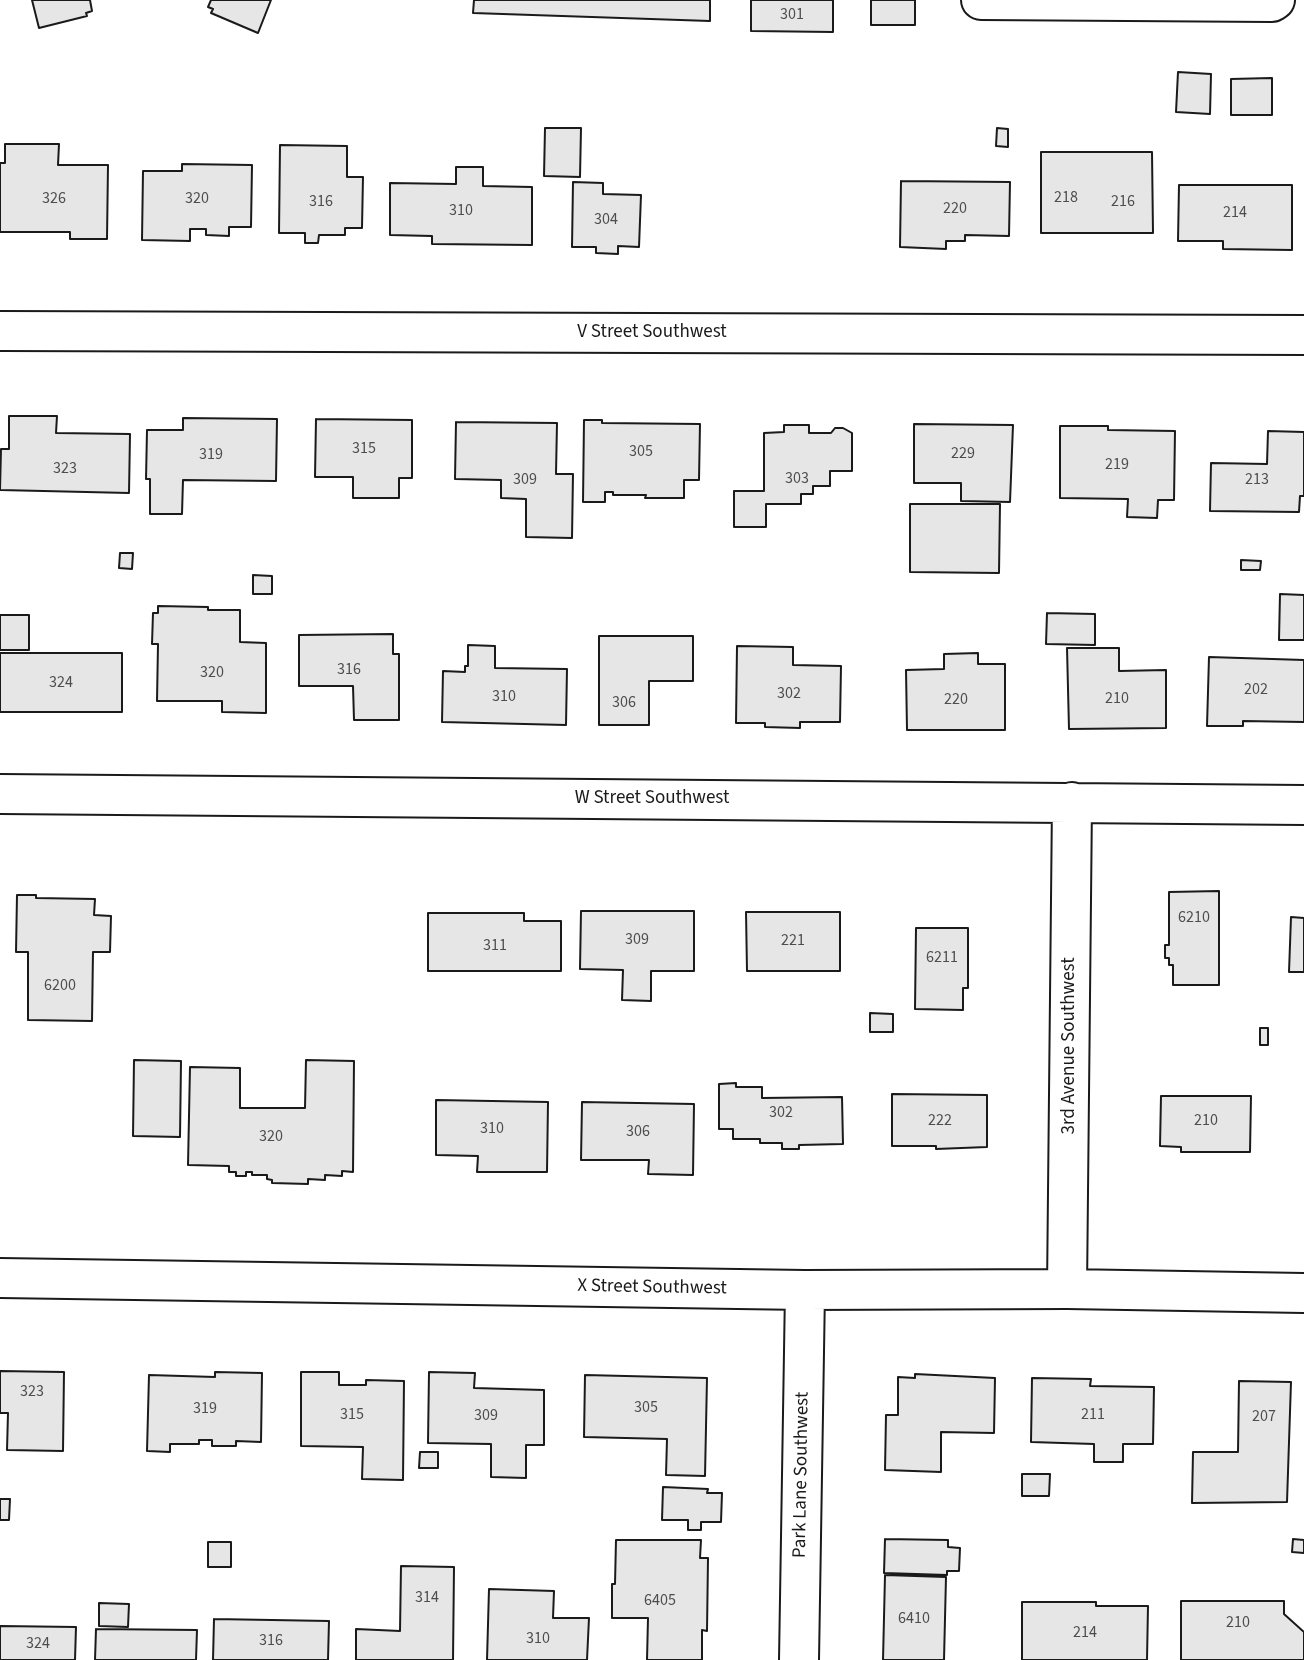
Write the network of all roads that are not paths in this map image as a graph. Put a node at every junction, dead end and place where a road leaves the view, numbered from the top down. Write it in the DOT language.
graph roads {
  1 [pos="981,0"];
  2 [pos="1275,0"];
  3 [pos="0,331"];
  4 [pos="1304,335"];
  5 [pos="0,794"];
  6 [pos="1072,802"];
  7 [pos="1304,805"];
  8 [pos="0,1278"];
  9 [pos="1067,1289"];
  10 [pos="805,1290"];
  11 [pos="1304,1293"];
  12 [pos="799,1660"];
  1 -- 2 [label="street"];
  3 -- 4 [label="street, V Street Southwest"];
  5 -- 6 [label="street, W Street Southwest"];
  6 -- 7 [label="street, W Street Southwest"];
  6 -- 9 [label="street, 3rd Avenue Southwest"];
  8 -- 10 [label="street, X Street Southwest"];
  9 -- 10 [label="street, X Street Southwest"];
  9 -- 11 [label="street, X Street Southwest"];
  10 -- 12 [label="street, Park Lane Southwest"];
}
